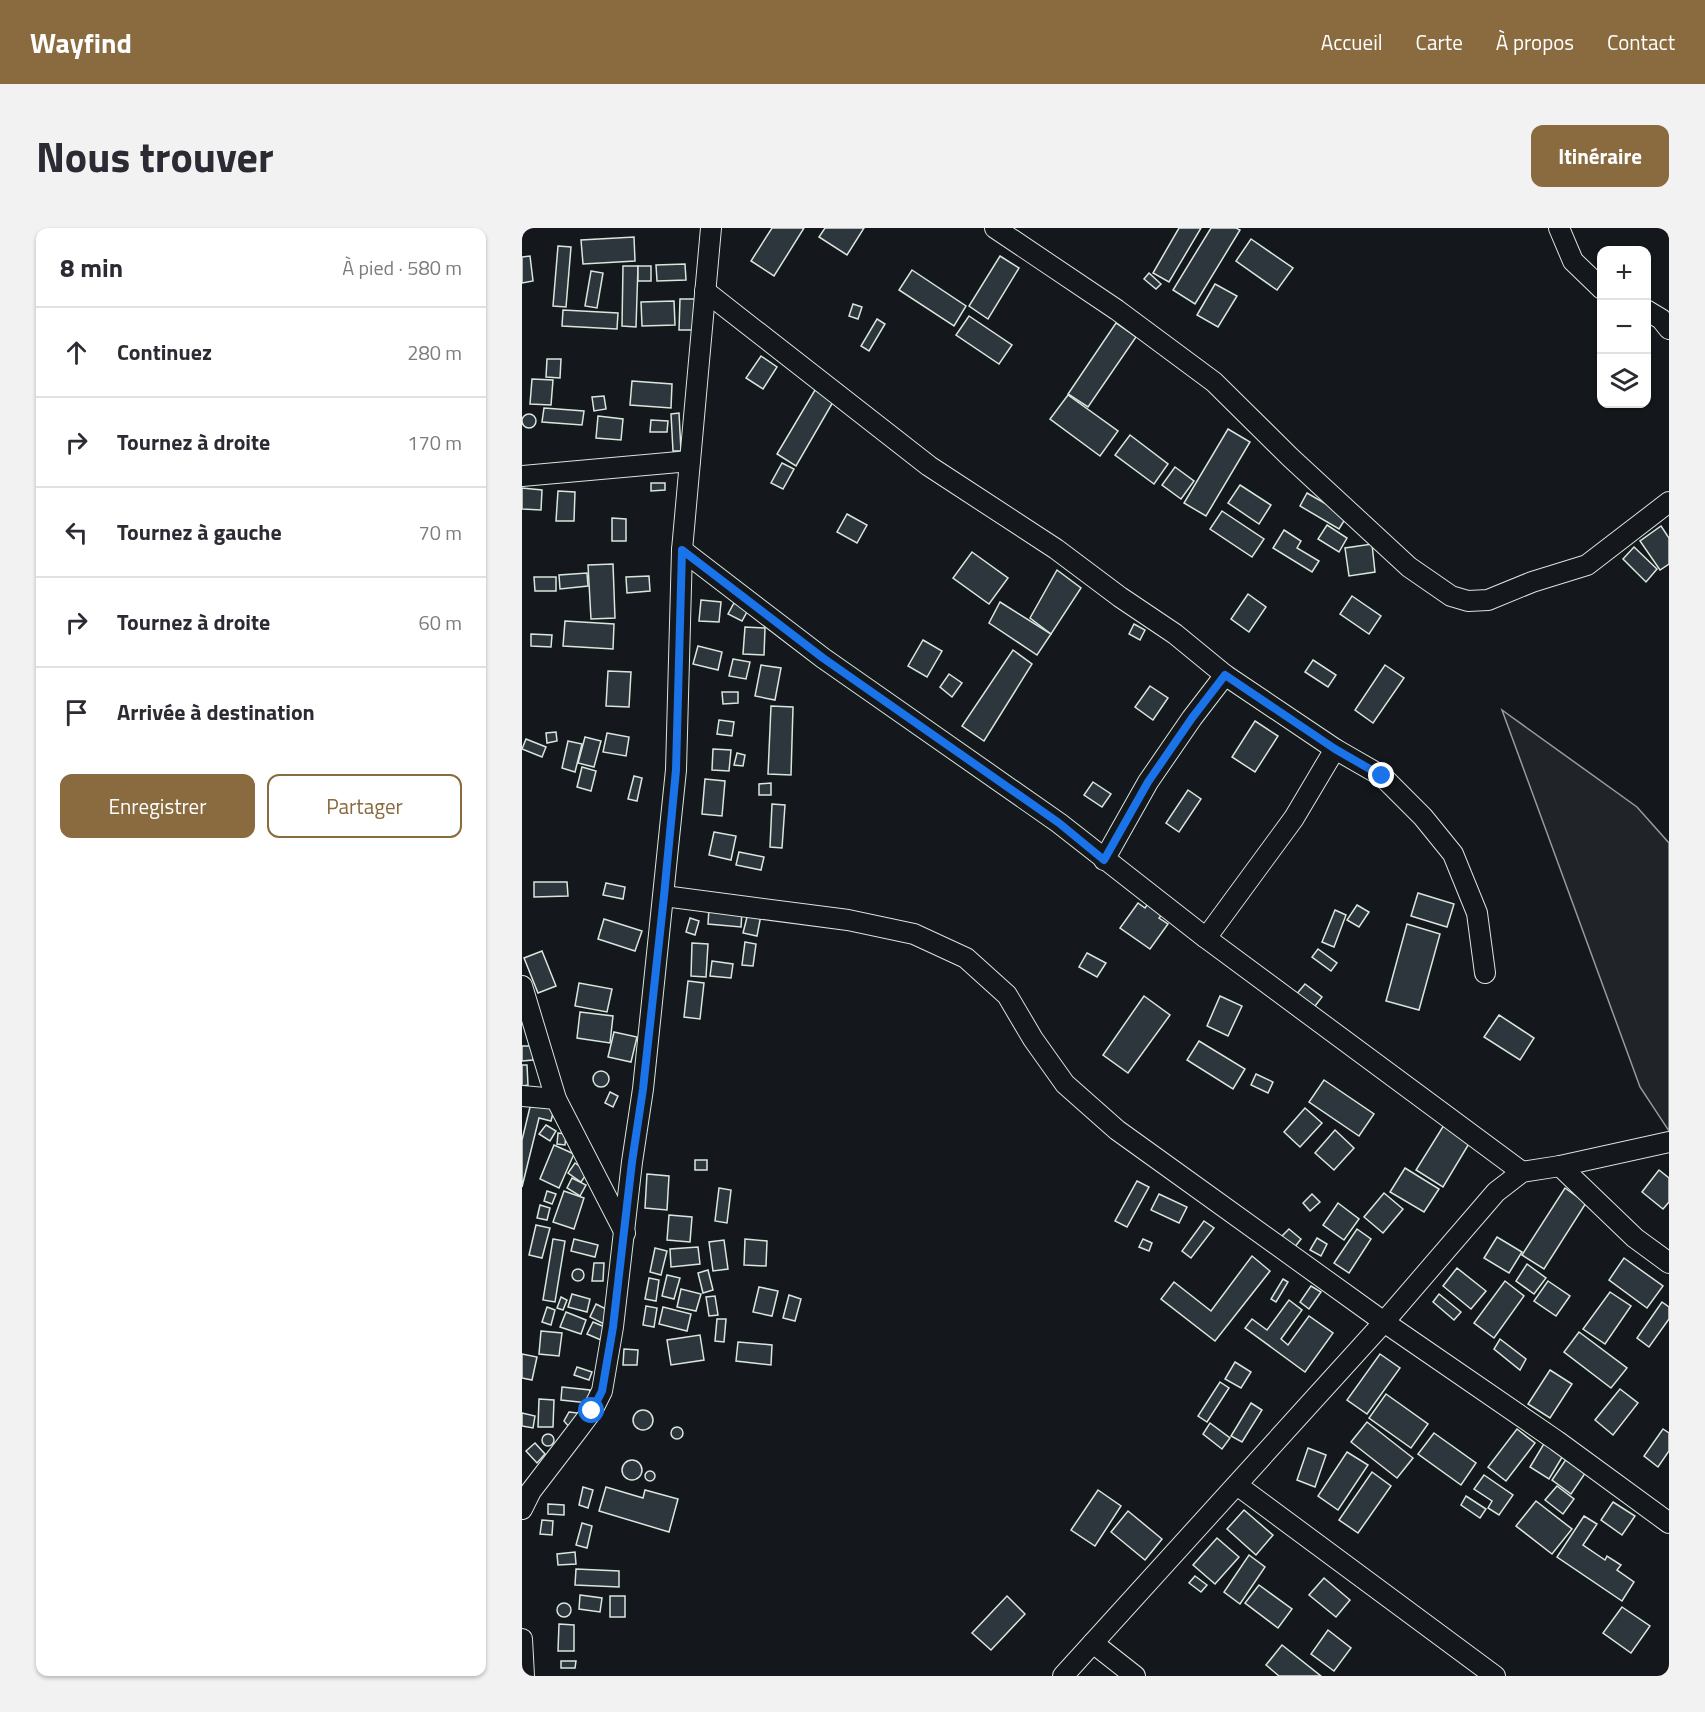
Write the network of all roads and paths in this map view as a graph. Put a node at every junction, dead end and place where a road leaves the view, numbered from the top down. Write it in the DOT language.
graph roads {
  1 [pos="711,228"];
  2 [pos="995,228"];
  3 [pos="1559,228"];
  4 [pos="1597,284"];
  5 [pos="705,291"];
  6 [pos="1651,313"];
  7 [pos="1669,329"];
  8 [pos="690,461"];
  9 [pos="522,476"];
  10 [pos="1669,501"];
  11 [pos="682,550"];
  12 [pos="1225,675"];
  13 [pos="1335,749"];
  14 [pos="1104,860"];
  15 [pos="664,896"];
  16 [pos="1206,938"];
  17 [pos="1485,973"];
  18 [pos="522,986"];
  19 [pos="522,1096"];
  20 [pos="556,1099"];
  21 [pos="1669,1142"];
  22 [pos="1560,1166"];
  23 [pos="1522,1172"];
  24 [pos="625,1233"];
  25 [pos="1669,1263"];
  26 [pos="1384,1322"];
  27 [pos="1237,1485"];
  28 [pos="522,1509"];
  29 [pos="1669,1523"];
  30 [pos="522,1639"];
  31 [pos="1093,1643"];
  32 [pos="524,1676"];
  33 [pos="1063,1676"];
  34 [pos="1135,1676"];
  35 [pos="1495,1676"];
  1 -- 5 [label="street"];
  2 -- 10 [label="street"];
  3 -- 4 [label="street"];
  5 -- 8 [label="street"];
  5 -- 12 [label="street"];
  6 -- 7 [label="street"];
  8 -- 9 [label="street"];
  8 -- 11 [label="street"];
  11 -- 14 [label="street"];
  11 -- 15 [label="street"];
  12 -- 13 [label="street"];
  12 -- 14 [label="street"];
  13 -- 16 [label="street"];
  13 -- 17 [label="street"];
  14 -- 16 [label="street"];
  15 -- 24 [label="street"];
  15 -- 26 [label="street"];
  16 -- 23 [label="street"];
  18 -- 20 [label="street"];
  19 -- 20 [label="street"];
  20 -- 24 [label="street"];
  21 -- 22 [label="street"];
  22 -- 23 [label="street"];
  22 -- 25 [label="street"];
  23 -- 26 [label="street"];
  24 -- 28 [label="street"];
  26 -- 27 [label="street"];
  26 -- 29 [label="street"];
  27 -- 31 [label="street"];
  27 -- 35 [label="street"];
  30 -- 32 [label="street"];
  31 -- 33 [label="street"];
  31 -- 34 [label="street"];
}
